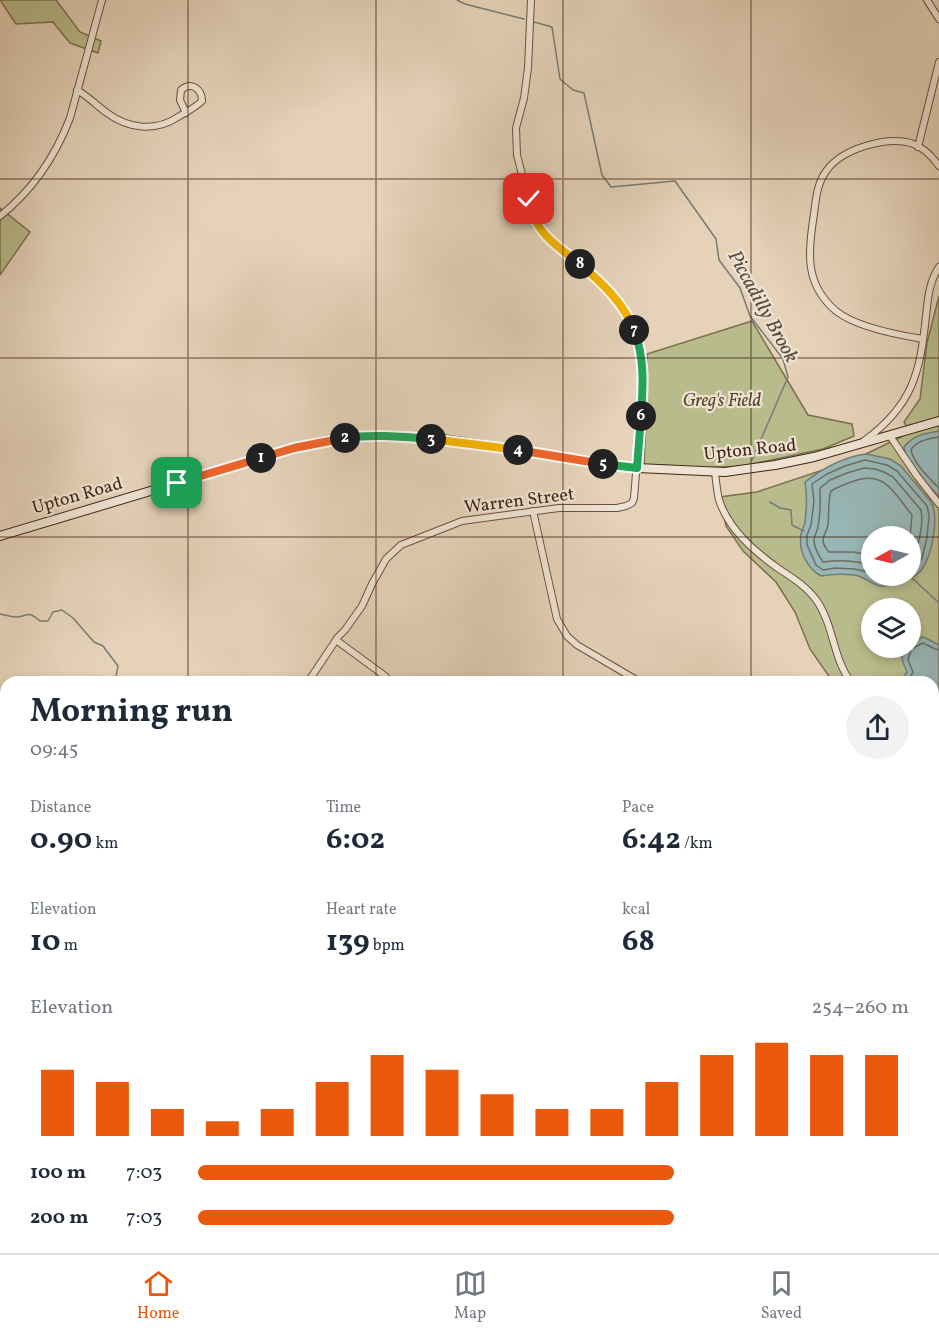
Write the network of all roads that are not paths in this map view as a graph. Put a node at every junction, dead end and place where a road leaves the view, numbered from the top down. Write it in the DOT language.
graph roads {
  1 [pos="102,0"];
  2 [pos="531,0"];
  3 [pos="927,0"];
  4 [pos="939,19"];
  5 [pos="939,62"];
  6 [pos="77,90"];
  7 [pos="186,112"];
  8 [pos="918,147"];
  9 [pos="939,166"];
  10 [pos="0,216"];
  11 [pos="939,267"];
  12 [pos="923,339"];
  13 [pos="939,421"];
  14 [pos="890,436"];
  15 [pos="857,446"];
  16 [pos="637,468"];
  17 [pos="715,472"];
  18 [pos="939,504"];
  19 [pos="533,511"];
  20 [pos="0,536"];
  21 [pos="336,640"];
  22 [pos="312,676"];
  23 [pos="385,676"];
  24 [pos="630,676"];
  25 [pos="847,676"];
  1 -- 6 [label="street"];
  2 -- 16 [label="street, Warren Street"];
  3 -- 4 [label="street"];
  5 -- 8 [label="street"];
  6 -- 7 [label="street"];
  6 -- 10 [label="street"];
  7 -- 7 [label="street"];
  8 -- 9 [label="street"];
  8 -- 12 [label="street"];
  11 -- 12 [label="street"];
  12 -- 15 [label="street"];
  13 -- 14 [label="main road, Upton Road"];
  14 -- 15 [label="main road, Upton Road"];
  14 -- 18 [label="street"];
  15 -- 17 [label="main road, Upton Road"];
  16 -- 17 [label="main road, Upton Road"];
  16 -- 19 [label="street, Warren Street"];
  16 -- 20 [label="main road, Upton Road"];
  17 -- 25 [label="street"];
  19 -- 21 [label="street, Warren Street"];
  19 -- 24 [label="street"];
  21 -- 22 [label="street, Warren Street"];
  21 -- 23 [label="street"];
}
